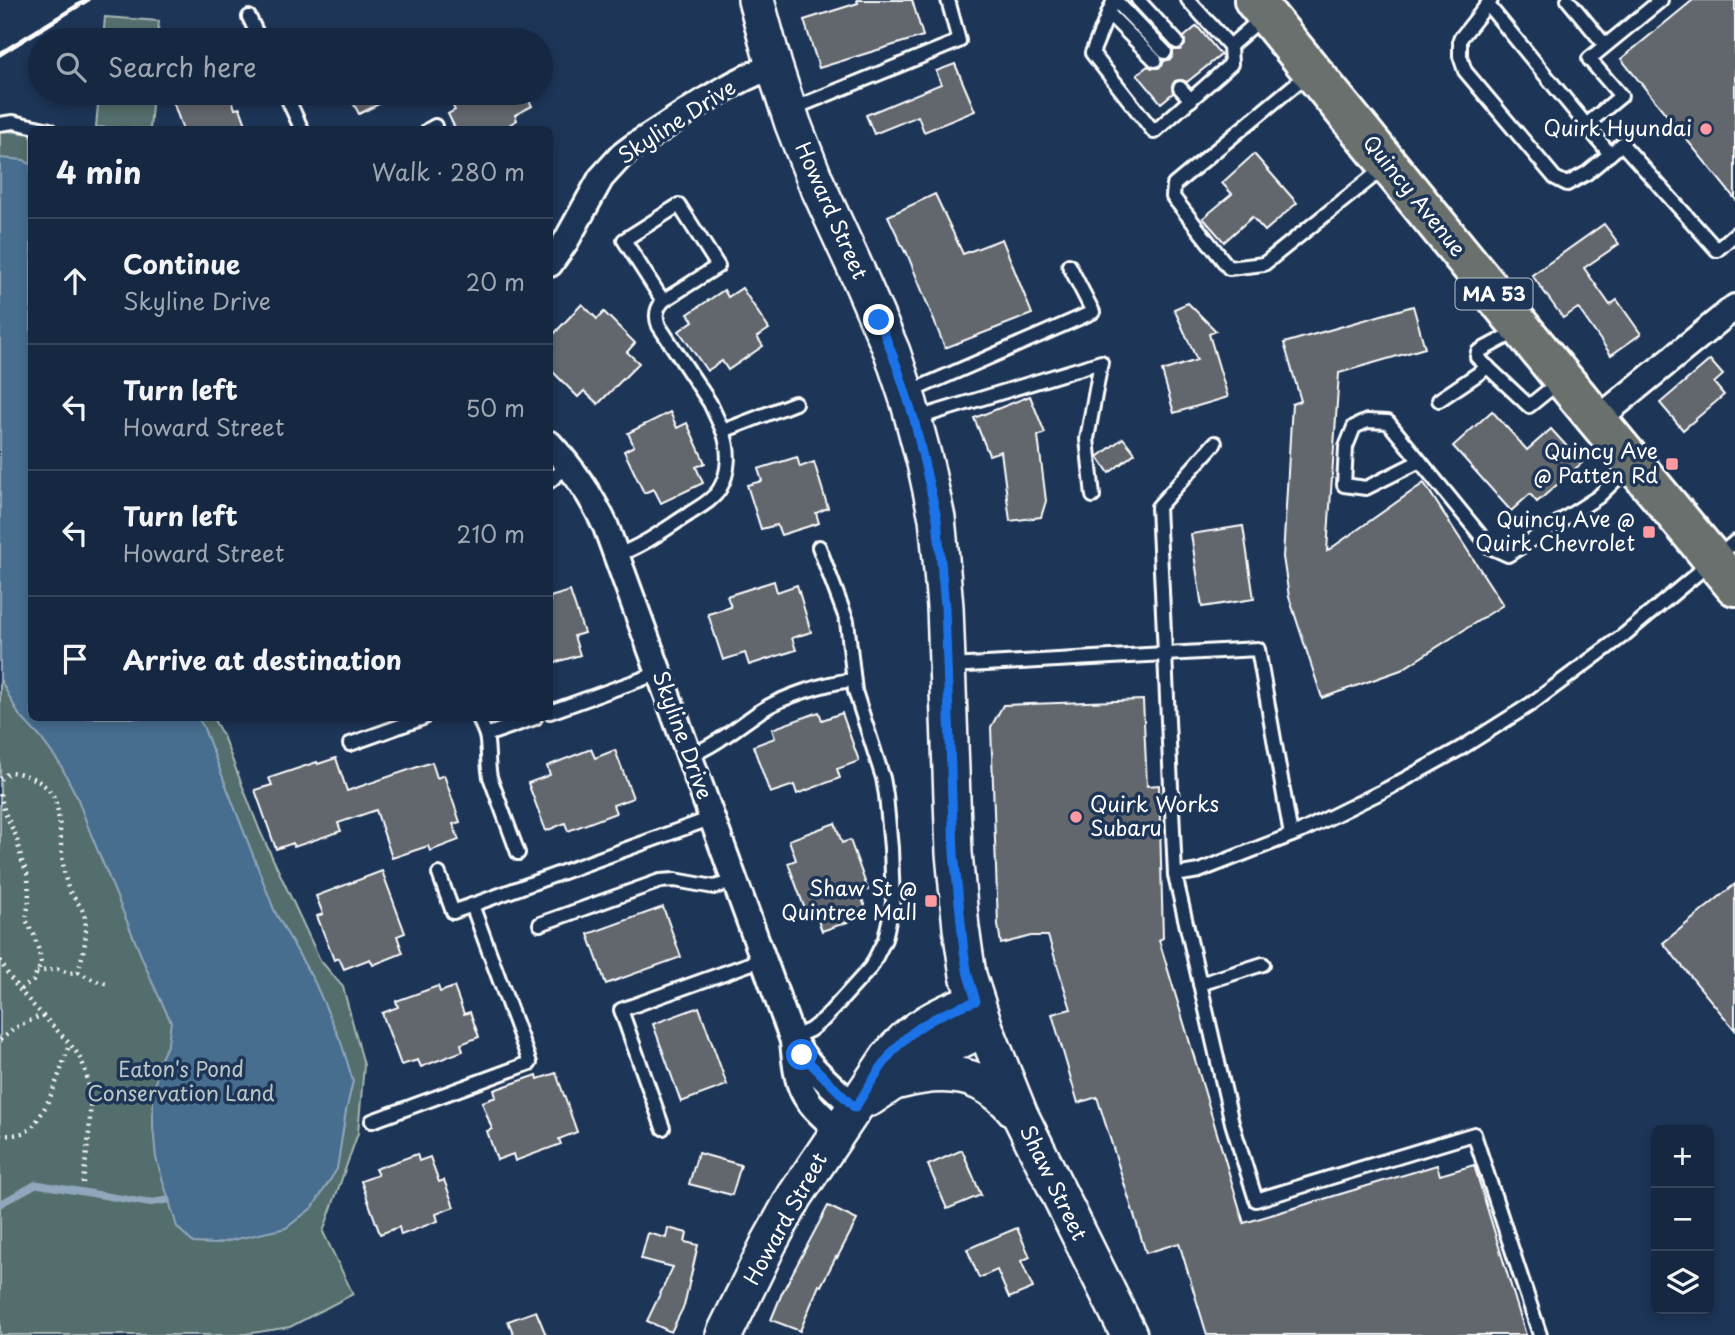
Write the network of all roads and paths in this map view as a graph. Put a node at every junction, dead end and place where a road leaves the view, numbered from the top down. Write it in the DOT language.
graph roads {
  1 [pos="756,0"];
  2 [pos="948,0"];
  3 [pos="1115,0"];
  4 [pos="1138,0"];
  5 [pos="1188,0"];
  6 [pos="1568,0"];
  7 [pos="1661,0"];
  8 [pos="1489,2"];
  9 [pos="1260,7"];
  10 [pos="1108,13"];
  11 [pos="249,17"];
  12 [pos="254,28"];
  13 [pos="1177,42"];
  14 [pos="1230,46"];
  15 [pos="1605,46"];
  16 [pos="774,66"];
  17 [pos="1202,70"];
  18 [pos="1312,71"];
  19 [pos="1212,80"];
  20 [pos="1201,91"];
  21 [pos="1191,100"];
  22 [pos="291,105"];
  23 [pos="789,111"];
  24 [pos="0,124"];
  25 [pos="1586,125"];
  26 [pos="32,126"];
  27 [pos="300,126"];
  28 [pos="1610,154"];
  29 [pos="1388,165"];
  30 [pos="1735,234"];
  31 [pos="553,260"];
  32 [pos="1069,265"];
  33 [pos="663,301"];
  34 [pos="1735,307"];
  35 [pos="1522,328"];
  36 [pos="1488,367"];
  37 [pos="1563,379"];
  38 [pos="1439,400"];
  39 [pos="795,403"];
  40 [pos="910,406"];
  41 [pos="1597,420"];
  42 [pos="723,431"];
  43 [pos="1215,443"];
  44 [pos="553,454"];
  45 [pos="1420,461"];
  46 [pos="1633,464"];
  47 [pos="559,473"];
  48 [pos="1093,496"];
  49 [pos="819,547"];
  50 [pos="617,555"];
  51 [pos="1728,562"];
  52 [pos="1165,654"];
  53 [pos="946,666"];
  54 [pos="660,673"];
  55 [pos="853,680"];
  56 [pos="553,711"];
  57 [pos="414,721"];
  58 [pos="481,721"];
  59 [pos="526,721"];
  60 [pos="486,735"];
  61 [pos="350,744"];
  62 [pos="689,756"];
  63 [pos="0,779"];
  64 [pos="0,794"];
  65 [pos="712,818"];
  66 [pos="1291,835"];
  67 [pos="518,853"];
  68 [pos="439,874"];
  69 [pos="1175,875"];
  70 [pos="735,881"];
  71 [pos="472,905"];
  72 [pos="540,924"];
  73 [pos="763,959"];
  74 [pos="0,960"];
  75 [pos="1263,964"];
  76 [pos="37,972"];
  77 [pos="78,972"];
  78 [pos="110,983"];
  79 [pos="1200,984"];
  80 [pos="20,990"];
  81 [pos="42,1015"];
  82 [pos="981,1015"];
  83 [pos="792,1038"];
  84 [pos="0,1040"];
  85 [pos="69,1044"];
  86 [pos="892,1083"];
  87 [pos="1020,1115"];
  88 [pos="847,1119"];
  89 [pos="372,1121"];
  90 [pos="663,1128"];
  91 [pos="0,1135"];
  92 [pos="83,1183"];
  93 [pos="724,1335"];
  94 [pos="1129,1335"];
  95 [pos="1540,1335"];
  1 -- 16 [label="street, Howard Street"];
  2 -- 23 [label="lane"];
  3 -- 10 [label="lane"];
  3 -- 10 [label="lane"];
  4 -- 13 [label="lane"];
  5 -- 14 [label="lane"];
  6 -- 15 [label="lane"];
  7 -- 15 [label="lane"];
  8 -- 25 [label="lane"];
  8 -- 28 [label="lane"];
  9 -- 14 [label="lane"];
  9 -- 18 [label="main road, Quincy Avenue / MA 53"];
  10 -- 21 [label="lane"];
  11 -- 12 [label="lane"];
  14 -- 19 [label="lane"];
  15 -- 25 [label="lane"];
  16 -- 23 [label="street, Howard Street"];
  16 -- 31 [label="street, Skyline Drive"];
  17 -- 19 [label="lane"];
  18 -- 29 [label="main road, Quincy Avenue / MA 53"];
  18 -- 29 [label="lane"];
  19 -- 20 [label="lane"];
  20 -- 21 [label="lane"];
  20 -- 21 [label="lane"];
  22 -- 27 [label="lane"];
  23 -- 40 [label="street, Howard Street"];
  24 -- 26 [label="lane"];
  25 -- 28 [label="lane"];
  28 -- 30 [label="lane"];
  29 -- 35 [label="main road, Quincy Avenue / MA 53"];
  32 -- 40 [label="lane"];
  33 -- 33 [label="lane"];
  33 -- 42 [label="lane"];
  34 -- 41 [label="street"];
  35 -- 36 [label="lane"];
  35 -- 37 [label="main road, Quincy Avenue / MA 53"];
  36 -- 37 [label="lane"];
  36 -- 38 [label="lane"];
  37 -- 41 [label="main road, Quincy Avenue / MA 53"];
  39 -- 42 [label="lane"];
  40 -- 48 [label="lane"];
  40 -- 53 [label="street, Howard Street"];
  41 -- 46 [label="main road, Quincy Avenue / MA 53"];
  42 -- 50 [label="lane"];
  43 -- 52 [label="lane"];
  44 -- 47 [label="street, Skyline Drive"];
  45 -- 45 [label="lane"];
  45 -- 46 [label="lane"];
  46 -- 51 [label="main road, Quincy Avenue / MA 53"];
  47 -- 50 [label="street, Skyline Drive"];
  49 -- 55 [label="lane"];
  50 -- 54 [label="street, Skyline Drive"];
  51 -- 66 [label="lane"];
  52 -- 53 [label="lane"];
  52 -- 66 [label="lane"];
  52 -- 69 [label="lane"];
  53 -- 82 [label="street, Howard Street"];
  54 -- 56 [label="lane"];
  54 -- 62 [label="street, Skyline Drive"];
  55 -- 62 [label="lane"];
  55 -- 83 [label="lane"];
  57 -- 61 [label="lane"];
  58 -- 60 [label="lane"];
  59 -- 60 [label="lane"];
  60 -- 67 [label="lane"];
  62 -- 65 [label="street, Skyline Drive"];
  63 -- 77 [label="path"];
  64 -- 76 [label="path"];
  65 -- 70 [label="street, Skyline Drive"];
  65 -- 71 [label="lane"];
  66 -- 69 [label="lane"];
  68 -- 71 [label="lane"];
  69 -- 79 [label="lane"];
  70 -- 72 [label="lane"];
  70 -- 73 [label="street, Skyline Drive"];
  71 -- 89 [label="lane"];
  73 -- 83 [label="street, Skyline Drive"];
  73 -- 90 [label="lane"];
  74 -- 80 [label="path"];
  75 -- 79 [label="lane"];
  76 -- 77 [label="path"];
  76 -- 80 [label="path"];
  77 -- 78 [label="path"];
  79 -- 95 [label="lane"];
  80 -- 81 [label="path"];
  81 -- 84 [label="path"];
  81 -- 85 [label="path"];
  82 -- 86 [label="street, Howard Street"];
  82 -- 87 [label="street, Shaw Street"];
  82 -- 88 [label="street, Howard Street"];
  83 -- 88 [label="street, Skyline Drive"];
  85 -- 91 [label="path"];
  85 -- 92 [label="path"];
  86 -- 87 [label="street"];
  86 -- 88 [label="street, Howard Street"];
  87 -- 94 [label="street, Shaw Street"];
  88 -- 93 [label="street, Howard Street"];
}
